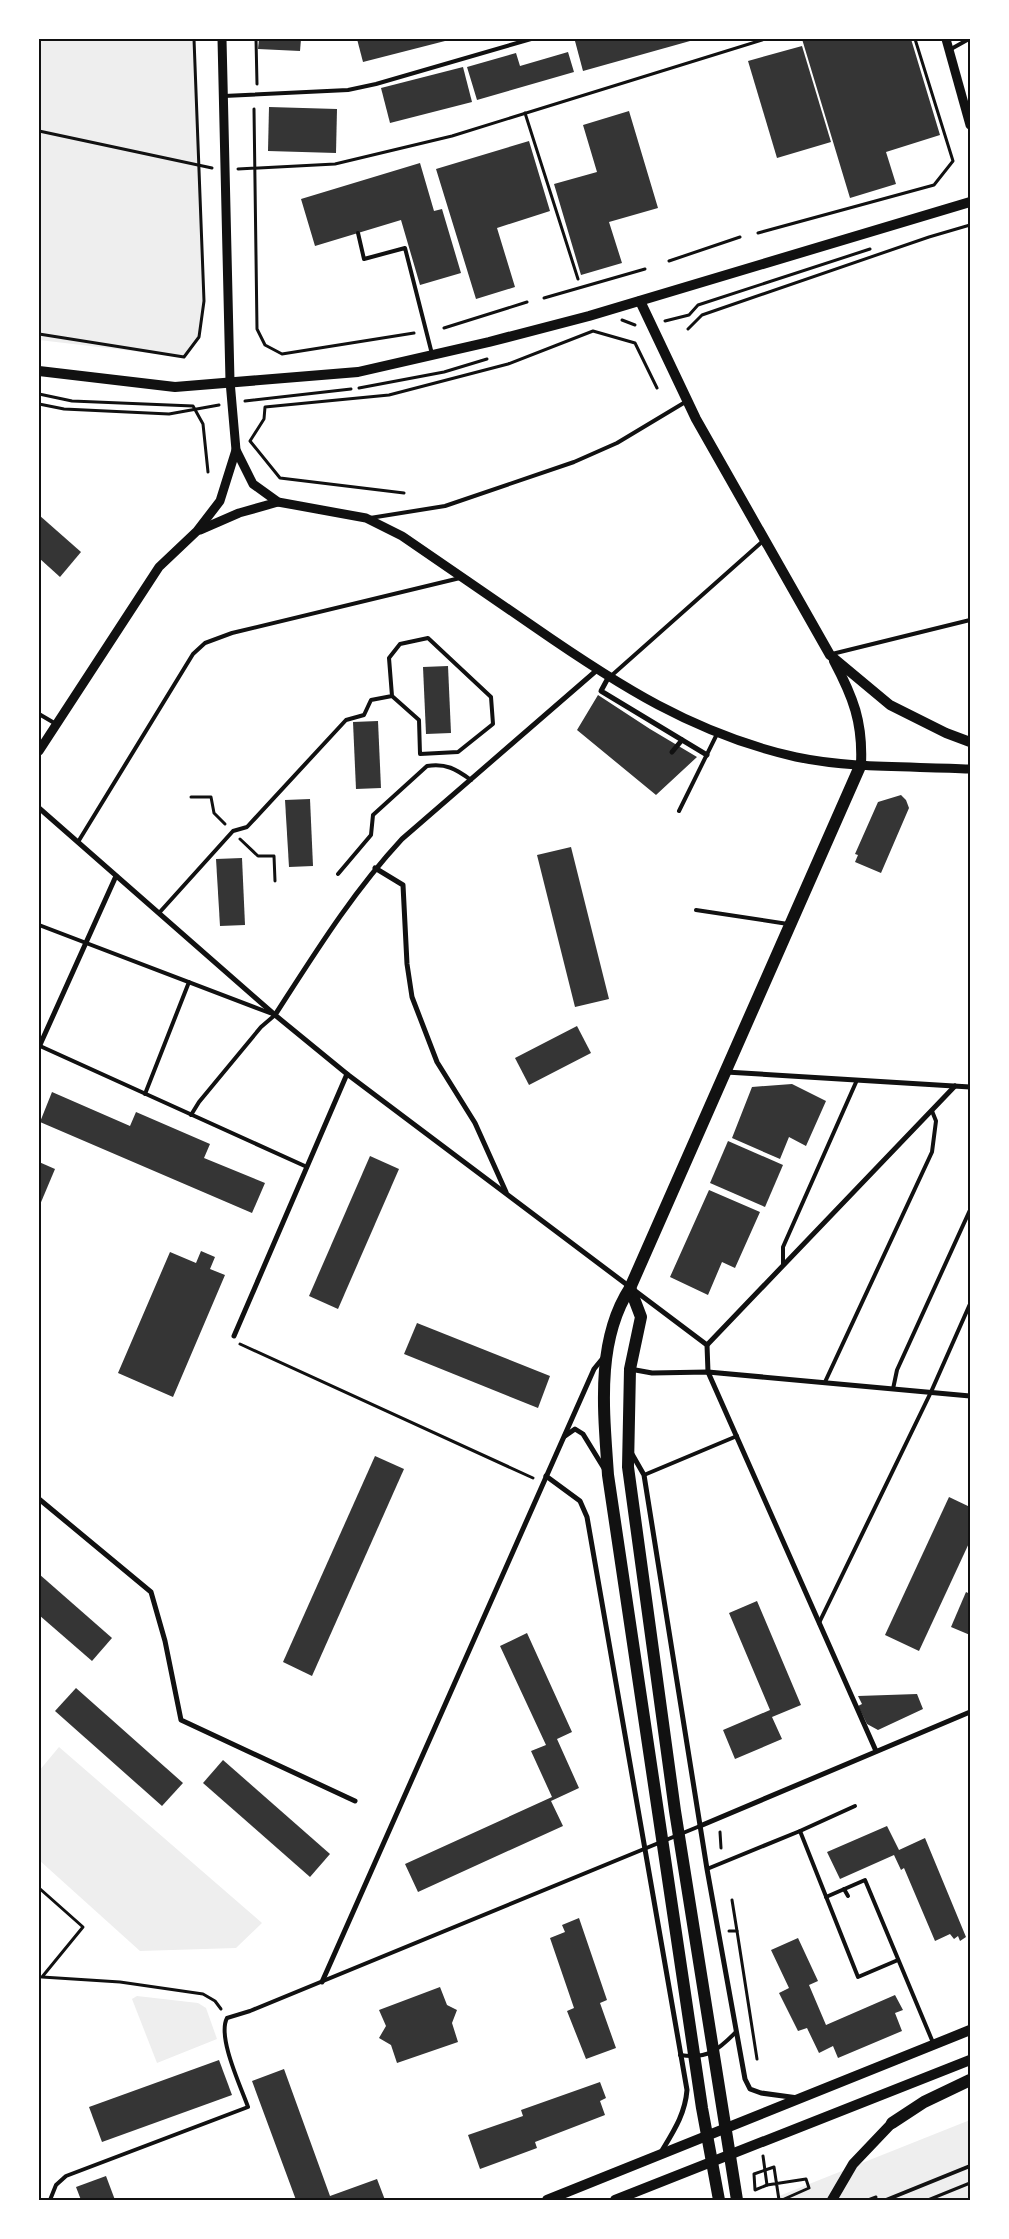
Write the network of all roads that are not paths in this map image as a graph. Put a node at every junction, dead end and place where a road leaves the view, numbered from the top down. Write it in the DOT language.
graph roads {
  1 [pos="222,39"];
  2 [pos="531,39"];
  3 [pos="946,39"];
  4 [pos="969,39"];
  5 [pos="949,51"];
  6 [pos="224,96"];
  7 [pos="970,125"];
  8 [pos="970,202"];
  9 [pos="358,233"];
  10 [pos="640,301"];
  11 [pos="432,354"];
  12 [pos="39,371"];
  13 [pos="230,381"];
  14 [pos="687,401"];
  15 [pos="236,450"];
  16 [pos="278,502"];
  17 [pos="366,518"];
  18 [pos="197,531"];
  19 [pos="765,540"];
  20 [pos="462,577"];
  21 [pos="970,620"];
  22 [pos="830,655"];
  23 [pos="597,670"];
  24 [pos="608,678"];
  25 [pos="392,696"];
  26 [pos="39,714"];
  27 [pos="56,724"];
  28 [pos="717,734"];
  29 [pos="682,740"];
  30 [pos="970,742"];
  31 [pos="39,751"];
  32 [pos="672,752"];
  33 [pos="706,755"];
  34 [pos="861,764"];
  35 [pos="970,769"];
  36 [pos="471,780"];
  37 [pos="39,808"];
  38 [pos="679,811"];
  39 [pos="78,842"];
  40 [pos="375,868"];
  41 [pos="338,874"];
  42 [pos="116,876"];
  43 [pos="696,910"];
  44 [pos="159,913"];
  45 [pos="789,924"];
  46 [pos="39,925"];
  47 [pos="86,943"];
  48 [pos="189,982"];
  49 [pos="275,1015"];
  50 [pos="39,1046"];
  51 [pos="723,1072"];
  52 [pos="347,1074"];
  53 [pos="857,1080"];
  54 [pos="955,1086"];
  55 [pos="970,1087"];
  56 [pos="145,1094"];
  57 [pos="932,1111"];
  58 [pos="191,1114"];
  59 [pos="307,1167"];
  60 [pos="507,1194"];
  61 [pos="970,1210"];
  62 [pos="784,1266"];
  63 [pos="630,1288"];
  64 [pos="970,1304"];
  65 [pos="234,1336"];
  66 [pos="707,1346"];
  67 [pos="606,1355"];
  68 [pos="630,1369"];
  69 [pos="708,1372"];
  70 [pos="824,1382"];
  71 [pos="893,1388"];
  72 [pos="931,1392"];
  73 [pos="970,1396"];
  74 [pos="737,1436"];
  75 [pos="563,1438"];
  76 [pos="630,1449"];
  77 [pos="644,1475"];
  78 [pos="546,1476"];
  79 [pos="608,1476"];
  80 [pos="39,1499"];
  81 [pos="819,1623"];
  82 [pos="970,1712"];
  83 [pos="876,1751"];
  84 [pos="355,1801"];
  85 [pos="855,1806"];
  86 [pos="700,1826"];
  87 [pos="800,1831"];
  88 [pos="643,1849"];
  89 [pos="707,1869"];
  90 [pos="844,1889"];
  91 [pos="848,1896"];
  92 [pos="826,1897"];
  93 [pos="898,1960"];
  94 [pos="322,1982"];
  95 [pos="970,2030"];
  96 [pos="736,2032"];
  97 [pos="934,2045"];
  98 [pos="680,2056"];
  99 [pos="970,2060"];
  100 [pos="970,2080"];
  101 [pos="801,2098"];
  102 [pos="892,2122"];
  103 [pos="659,2156"];
  104 [pos="970,2166"];
  105 [pos="50,2200"];
  106 [pos="547,2200"];
  107 [pos="615,2200"];
  108 [pos="719,2200"];
  109 [pos="737,2200"];
  110 [pos="832,2200"];
  111 [pos="886,2200"];
  1 -- 6 [label="street"];
  2 -- 6 [label="lane"];
  3 -- 5 [label="street"];
  4 -- 5 [label="lane"];
  5 -- 7 [label="street"];
  6 -- 13 [label="street"];
  8 -- 10 [label="main road"];
  9 -- 11 [label="lane"];
  10 -- 11 [label="main road"];
  10 -- 14 [label="main road"];
  11 -- 13 [label="main road"];
  12 -- 13 [label="main road"];
  13 -- 15 [label="street"];
  14 -- 17 [label="lane"];
  14 -- 19 [label="main road"];
  15 -- 16 [label="street"];
  15 -- 18 [label="street"];
  16 -- 17 [label="street"];
  16 -- 18 [label="street"];
  17 -- 20 [label="street"];
  18 -- 27 [label="street"];
  19 -- 22 [label="main road"];
  19 -- 24 [label="lane"];
  20 -- 23 [label="street"];
  20 -- 39 [label="lane"];
  21 -- 22 [label="lane"];
  22 -- 30 [label="main road"];
  22 -- 34 [label="main road"];
  23 -- 24 [label="street"];
  23 -- 36 [label="street"];
  24 -- 28 [label="street"];
  24 -- 29 [label="street"];
  25 -- 25 [label="lane"];
  25 -- 44 [label="lane"];
  26 -- 27 [label="lane"];
  27 -- 31 [label="street"];
  28 -- 33 [label="lane"];
  28 -- 34 [label="street"];
  29 -- 32 [label="street"];
  29 -- 33 [label="street"];
  33 -- 38 [label="lane"];
  34 -- 35 [label="street"];
  34 -- 45 [label="main road"];
  36 -- 40 [label="street"];
  36 -- 41 [label="lane"];
  37 -- 39 [label="street"];
  39 -- 42 [label="street"];
  40 -- 49 [label="street"];
  40 -- 60 [label="street"];
  42 -- 44 [label="street"];
  42 -- 47 [label="street"];
  43 -- 45 [label="lane"];
  44 -- 49 [label="street"];
  45 -- 51 [label="main road"];
  46 -- 47 [label="lane"];
  47 -- 48 [label="lane"];
  47 -- 50 [label="street"];
  48 -- 49 [label="lane"];
  48 -- 56 [label="lane"];
  49 -- 52 [label="street"];
  49 -- 58 [label="lane"];
  50 -- 56 [label="lane"];
  51 -- 53 [label="street"];
  51 -- 63 [label="main road"];
  52 -- 59 [label="street"];
  52 -- 60 [label="street"];
  53 -- 54 [label="street"];
  53 -- 62 [label="lane"];
  54 -- 55 [label="street"];
  54 -- 57 [label="street"];
  56 -- 58 [label="lane"];
  57 -- 62 [label="street"];
  57 -- 70 [label="lane"];
  58 -- 59 [label="lane"];
  59 -- 65 [label="street"];
  60 -- 63 [label="street"];
  61 -- 71 [label="lane"];
  62 -- 66 [label="street"];
  63 -- 66 [label="street"];
  63 -- 67 [label="main road"];
  63 -- 68 [label="main road"];
  64 -- 72 [label="lane"];
  66 -- 69 [label="street"];
  67 -- 75 [label="street"];
  67 -- 79 [label="main road"];
  68 -- 69 [label="street"];
  68 -- 76 [label="main road"];
  69 -- 70 [label="street"];
  69 -- 74 [label="street"];
  70 -- 71 [label="street"];
  71 -- 72 [label="street"];
  72 -- 73 [label="street"];
  72 -- 81 [label="lane"];
  74 -- 77 [label="lane"];
  74 -- 81 [label="street"];
  75 -- 78 [label="street"];
  75 -- 79 [label="street"];
  76 -- 77 [label="street"];
  76 -- 109 [label="main road"];
  77 -- 86 [label="street"];
  78 -- 88 [label="street"];
  78 -- 94 [label="street"];
  79 -- 108 [label="main road"];
  80 -- 84 [label="street"];
  81 -- 83 [label="street"];
  82 -- 83 [label="street"];
  83 -- 86 [label="street"];
  85 -- 87 [label="lane"];
  86 -- 88 [label="lane"];
  86 -- 89 [label="street"];
  87 -- 89 [label="lane"];
  87 -- 92 [label="lane"];
  88 -- 94 [label="lane"];
  88 -- 98 [label="street"];
  89 -- 96 [label="street"];
  90 -- 91 [label="lane"];
  90 -- 92 [label="lane"];
  90 -- 93 [label="lane"];
  92 -- 93 [label="lane"];
  93 -- 97 [label="lane"];
  94 -- 105 [label="lane"];
  95 -- 97 [label="main road"];
  96 -- 98 [label="lane"];
  96 -- 101 [label="street"];
  97 -- 101 [label="main road"];
  98 -- 103 [label="street"];
  99 -- 107 [label="main road"];
  100 -- 102 [label="main road"];
  101 -- 103 [label="main road"];
  102 -- 110 [label="main road"];
  103 -- 106 [label="main road"];
  104 -- 111 [label="lane"];
}
